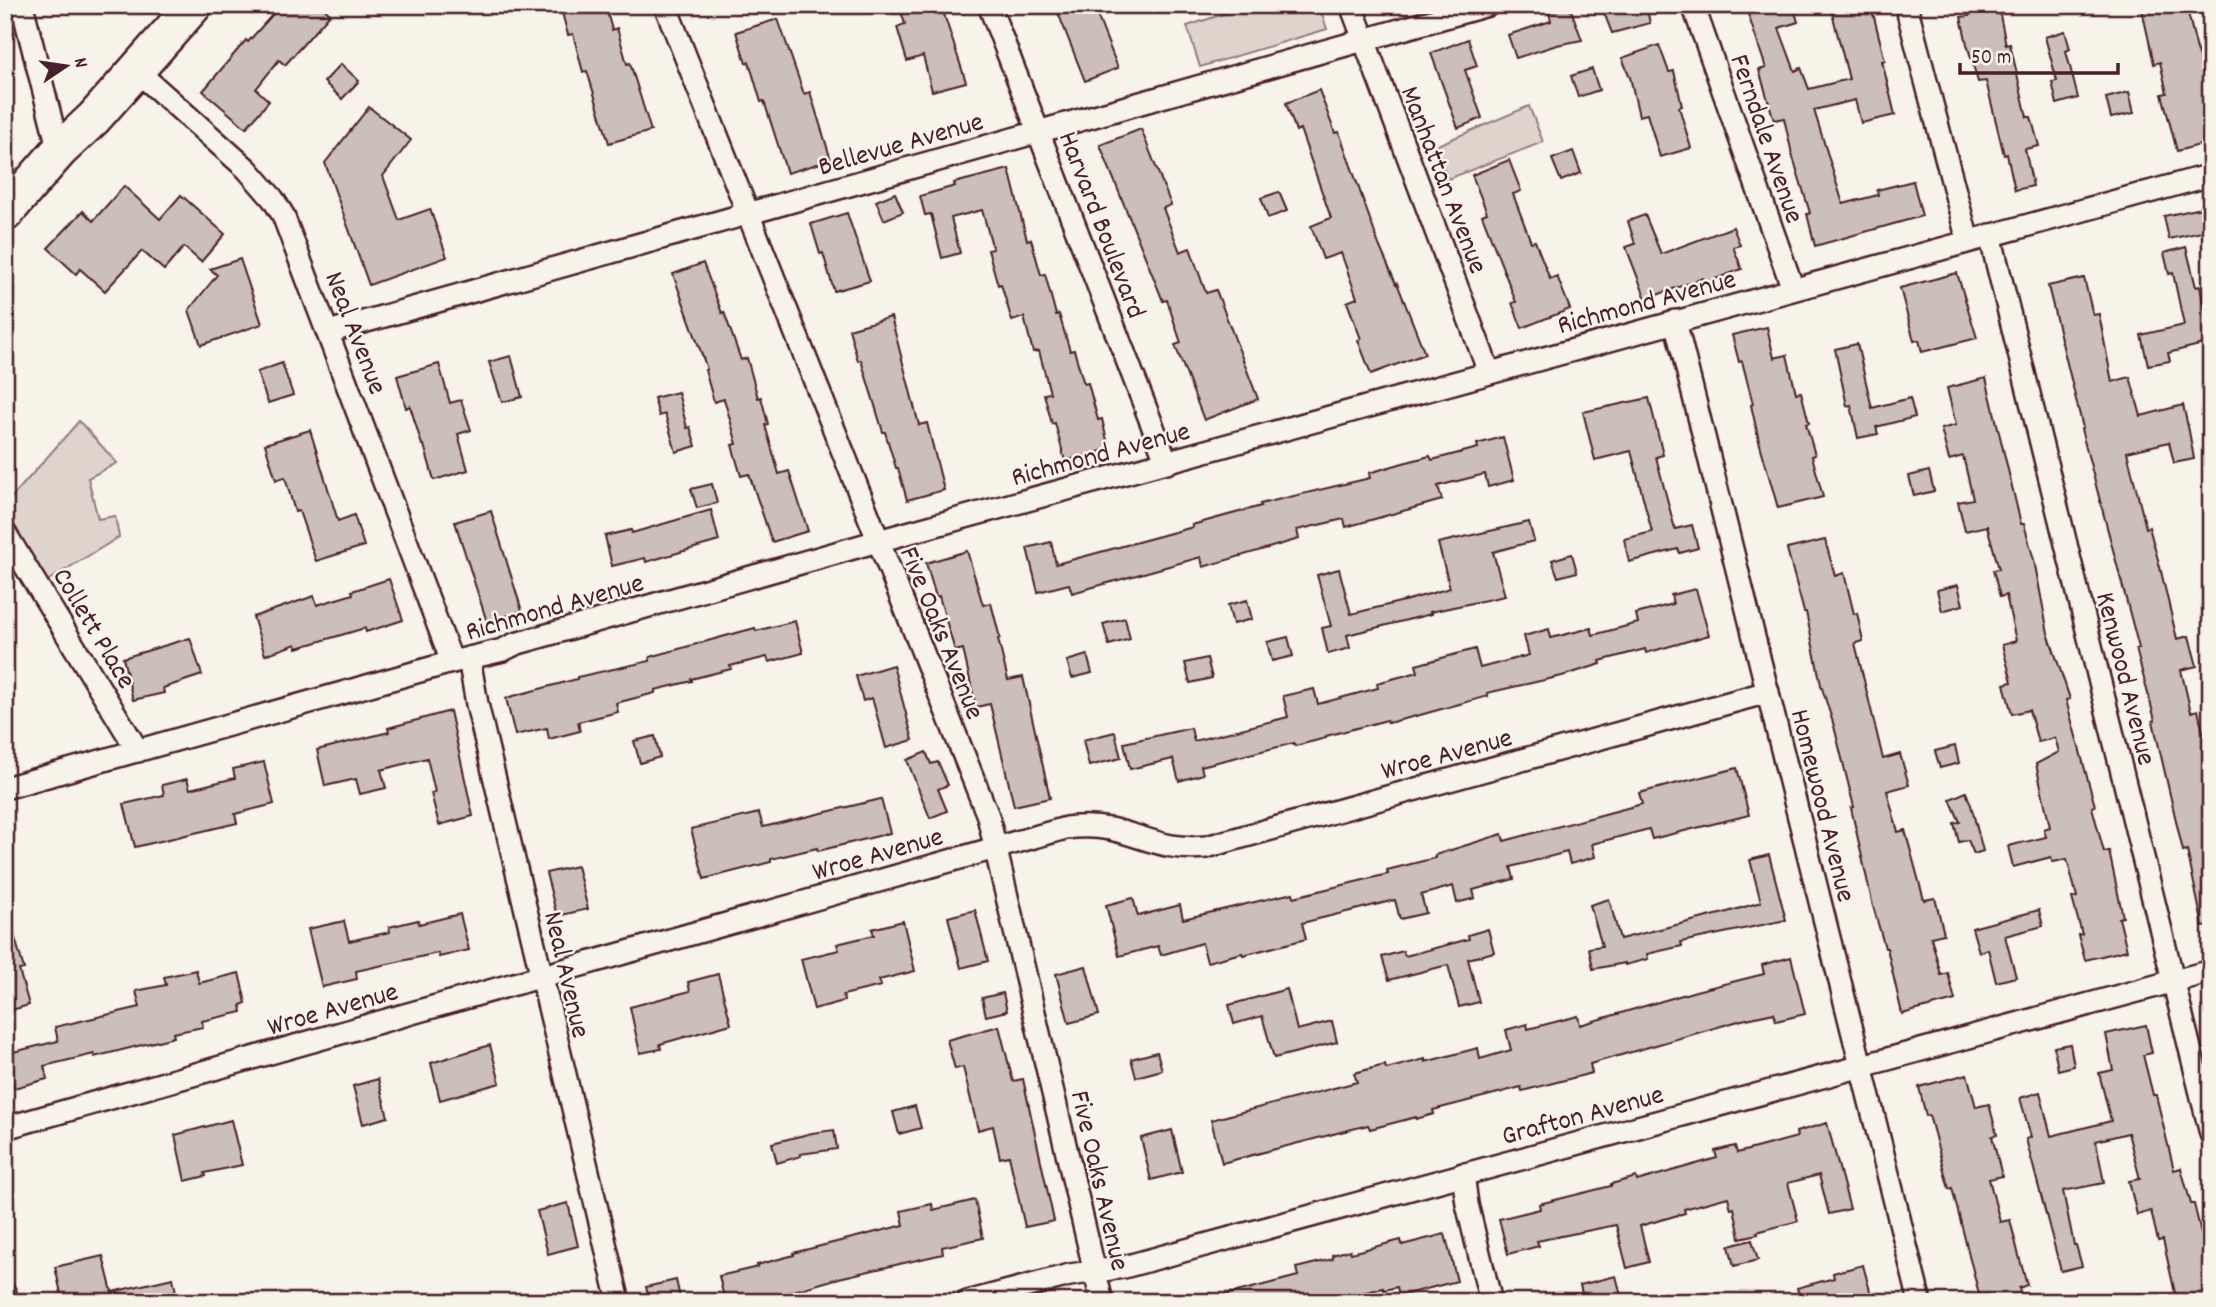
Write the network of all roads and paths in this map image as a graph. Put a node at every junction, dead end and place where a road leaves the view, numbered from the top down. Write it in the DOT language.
graph roads {
  1 [pos="22,5"];
  2 [pos="194,5"];
  3 [pos="665,5"];
  4 [pos="989,5"];
  5 [pos="1351,5"];
  6 [pos="1488,5"];
  7 [pos="1693,5"];
  8 [pos="1906,5"];
  9 [pos="1364,40"];
  10 [pos="136,70"];
  11 [pos="1038,132"];
  12 [pos="59,150"];
  13 [pos="2211,175"];
  14 [pos="5,212"];
  15 [pos="747,214"];
  16 [pos="1990,235"];
  17 [pos="1968,241"];
  18 [pos="1793,289"];
  19 [pos="1675,321"];
  20 [pos="328,332"];
  21 [pos="1489,372"];
  22 [pos="1167,463"];
  23 [pos="5,533"];
  24 [pos="878,541"];
  25 [pos="460,660"];
  26 [pos="1768,692"];
  27 [pos="138,751"];
  28 [pos="5,788"];
  29 [pos="995,848"];
  30 [pos="2211,971"];
  31 [pos="541,977"];
  32 [pos="2172,980"];
  33 [pos="1861,1066"];
  34 [pos="5,1128"];
  35 [pos="2211,1134"];
  36 [pos="1463,1174"];
  37 [pos="1095,1272"];
  38 [pos="5,1294"];
  39 [pos="7,1302"];
  40 [pos="619,1302"];
  41 [pos="967,1302"];
  42 [pos="1102,1302"];
  43 [pos="1491,1302"];
  44 [pos="1920,1302"];
  1 -- 12 [label="street"];
  2 -- 10 [label="main road"];
  3 -- 15 [label="street, Five Oaks Avenue"];
  4 -- 11 [label="street, Harvard Boulevard"];
  5 -- 9 [label="street, Manhattan Avenue"];
  6 -- 9 [label="street, Bellevue Avenue"];
  7 -- 18 [label="street, Ferndale Avenue"];
  8 -- 17 [label="street"];
  9 -- 11 [label="street, Bellevue Avenue"];
  9 -- 21 [label="street, Manhattan Avenue"];
  10 -- 12 [label="main road"];
  10 -- 20 [label="street, Neal Avenue"];
  11 -- 15 [label="street, Bellevue Avenue"];
  11 -- 22 [label="street, Harvard Boulevard"];
  12 -- 14 [label="main road"];
  13 -- 16 [label="street, Richmond Avenue"];
  15 -- 20 [label="street, Bellevue Avenue"];
  15 -- 24 [label="street, Five Oaks Avenue"];
  16 -- 17 [label="street, Richmond Avenue"];
  16 -- 32 [label="street, Kenwood Avenue"];
  17 -- 18 [label="street, Richmond Avenue"];
  18 -- 19 [label="street, Richmond Avenue"];
  19 -- 21 [label="street, Richmond Avenue"];
  19 -- 26 [label="street, Homewood Avenue"];
  20 -- 25 [label="street, Neal Avenue"];
  21 -- 22 [label="street, Richmond Avenue"];
  22 -- 24 [label="street, Richmond Avenue"];
  23 -- 27 [label="street, Collett Place"];
  24 -- 25 [label="street, Richmond Avenue"];
  24 -- 29 [label="street, Five Oaks Avenue"];
  25 -- 27 [label="street, Richmond Avenue"];
  25 -- 31 [label="street, Neal Avenue"];
  26 -- 29 [label="street, Wroe Avenue"];
  26 -- 33 [label="street, Homewood Avenue"];
  27 -- 28 [label="street, Richmond Avenue"];
  29 -- 31 [label="street, Wroe Avenue"];
  29 -- 37 [label="street, Five Oaks Avenue"];
  30 -- 32 [label="street, Grafton Avenue"];
  31 -- 34 [label="street, Wroe Avenue"];
  31 -- 40 [label="street, Neal Avenue"];
  32 -- 33 [label="street, Grafton Avenue"];
  32 -- 35 [label="street, Kenwood Avenue"];
  33 -- 36 [label="street, Grafton Avenue"];
  33 -- 44 [label="street, Homewood Avenue"];
  36 -- 37 [label="street, Grafton Avenue"];
  36 -- 43 [label="street"];
  37 -- 41 [label="street, Grafton Avenue"];
  37 -- 42 [label="street, Five Oaks Avenue"];
  38 -- 39 [label="street"];
}
